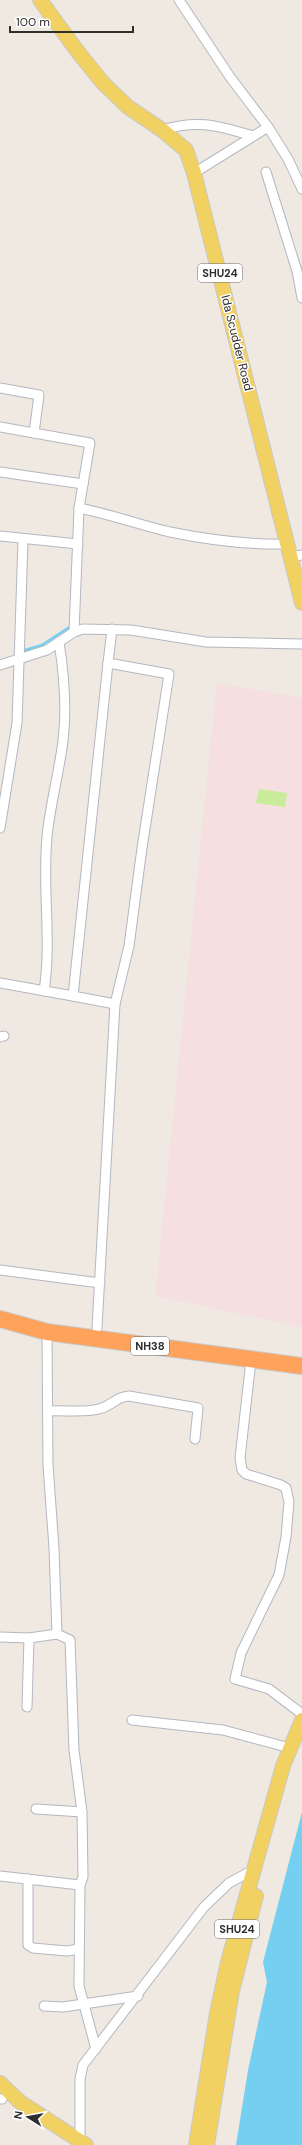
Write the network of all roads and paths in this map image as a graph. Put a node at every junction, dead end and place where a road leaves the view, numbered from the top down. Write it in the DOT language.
graph roads {
  1 [pos="40,0"];
  2 [pos="179,0"];
  3 [pos="268,127"];
  4 [pos="162,130"];
  5 [pos="253,136"];
  6 [pos="194,172"];
  7 [pos="266,172"];
  8 [pos="302,188"];
  9 [pos="299,270"];
  10 [pos="302,298"];
  11 [pos="0,388"];
  12 [pos="0,427"];
  13 [pos="34,433"];
  14 [pos="0,472"];
  15 [pos="83,484"];
  16 [pos="79,508"];
  17 [pos="0,536"];
  18 [pos="23,540"];
  19 [pos="78,544"];
  20 [pos="294,552"];
  21 [pos="302,603"];
  22 [pos="112,630"];
  23 [pos="74,632"];
  24 [pos="59,642"];
  25 [pos="302,644"];
  26 [pos="18,660"];
  27 [pos="108,663"];
  28 [pos="0,665"];
  29 [pos="0,828"];
  30 [pos="0,984"];
  31 [pos="44,991"];
  32 [pos="73,996"];
  33 [pos="114,1004"];
  34 [pos="0,1270"];
  35 [pos="100,1283"];
  36 [pos="0,1310"];
  37 [pos="0,1319"];
  38 [pos="97,1328"];
  39 [pos="47,1332"];
  40 [pos="302,1357"];
  41 [pos="251,1360"];
  42 [pos="302,1366"];
  43 [pos="48,1411"];
  44 [pos="195,1439"];
  45 [pos="57,1634"];
  46 [pos="0,1637"];
  47 [pos="29,1638"];
  48 [pos="27,1707"];
  49 [pos="302,1714"];
  50 [pos="132,1720"];
  51 [pos="302,1720"];
  52 [pos="296,1744"];
  53 [pos="36,1809"];
  54 [pos="82,1812"];
  55 [pos="253,1870"];
  56 [pos="0,1876"];
  57 [pos="28,1879"];
  58 [pos="80,1885"];
  59 [pos="79,1949"];
  60 [pos="138,1996"];
  61 [pos="83,2003"];
  62 [pos="44,2006"];
  63 [pos="96,2049"];
  64 [pos="0,2084"];
  65 [pos="1,2098"];
  66 [pos="80,2144"];
  67 [pos="196,2145"];
  68 [pos="207,2145"];
  1 -- 4 [label="main road, Ida Scudder Road / SHU24"];
  2 -- 3 [label="street"];
  3 -- 5 [label="street"];
  3 -- 8 [label="street"];
  4 -- 5 [label="street"];
  4 -- 6 [label="main road, Ida Scudder Road / SHU24"];
  5 -- 6 [label="street"];
  6 -- 20 [label="main road, Ida Scudder Road / SHU24"];
  7 -- 9 [label="street"];
  9 -- 10 [label="street"];
  11 -- 13 [label="street"];
  12 -- 13 [label="street"];
  13 -- 15 [label="street"];
  14 -- 15 [label="street"];
  15 -- 16 [label="street"];
  16 -- 19 [label="street"];
  16 -- 20 [label="street"];
  17 -- 18 [label="street"];
  18 -- 19 [label="street"];
  18 -- 26 [label="street"];
  19 -- 23 [label="street"];
  20 -- 21 [label="main road, Ida Scudder Road / SHU24"];
  22 -- 23 [label="street"];
  22 -- 25 [label="street"];
  22 -- 27 [label="street"];
  23 -- 24 [label="street"];
  24 -- 26 [label="street"];
  24 -- 31 [label="street"];
  26 -- 28 [label="street"];
  26 -- 29 [label="street"];
  27 -- 32 [label="street"];
  27 -- 33 [label="street"];
  30 -- 31 [label="street"];
  31 -- 32 [label="street"];
  32 -- 33 [label="street"];
  33 -- 35 [label="street"];
  34 -- 35 [label="street"];
  35 -- 38 [label="street"];
  36 -- 38 [label="highway, NH38"];
  37 -- 39 [label="highway, NH38"];
  38 -- 40 [label="highway, NH38"];
  39 -- 41 [label="highway, NH38"];
  39 -- 43 [label="street"];
  41 -- 42 [label="highway, NH38"];
  41 -- 49 [label="street"];
  43 -- 44 [label="street"];
  43 -- 45 [label="street"];
  45 -- 47 [label="street"];
  45 -- 54 [label="street"];
  46 -- 47 [label="street"];
  47 -- 48 [label="street"];
  50 -- 52 [label="street"];
  51 -- 52 [label="main road, SHU24"];
  52 -- 55 [label="main road, SHU24"];
  52 -- 68 [label="main road, SHU24"];
  53 -- 54 [label="street"];
  54 -- 58 [label="street"];
  55 -- 60 [label="street"];
  55 -- 67 [label="main road, SHU24"];
  56 -- 57 [label="street"];
  57 -- 58 [label="street"];
  57 -- 59 [label="street"];
  58 -- 59 [label="street"];
  59 -- 61 [label="street"];
  60 -- 61 [label="street"];
  60 -- 63 [label="street"];
  61 -- 62 [label="street"];
  61 -- 63 [label="street"];
  63 -- 66 [label="street"];
  64 -- 66 [label="main road"];
  65 -- 66 [label="main road"];
}
